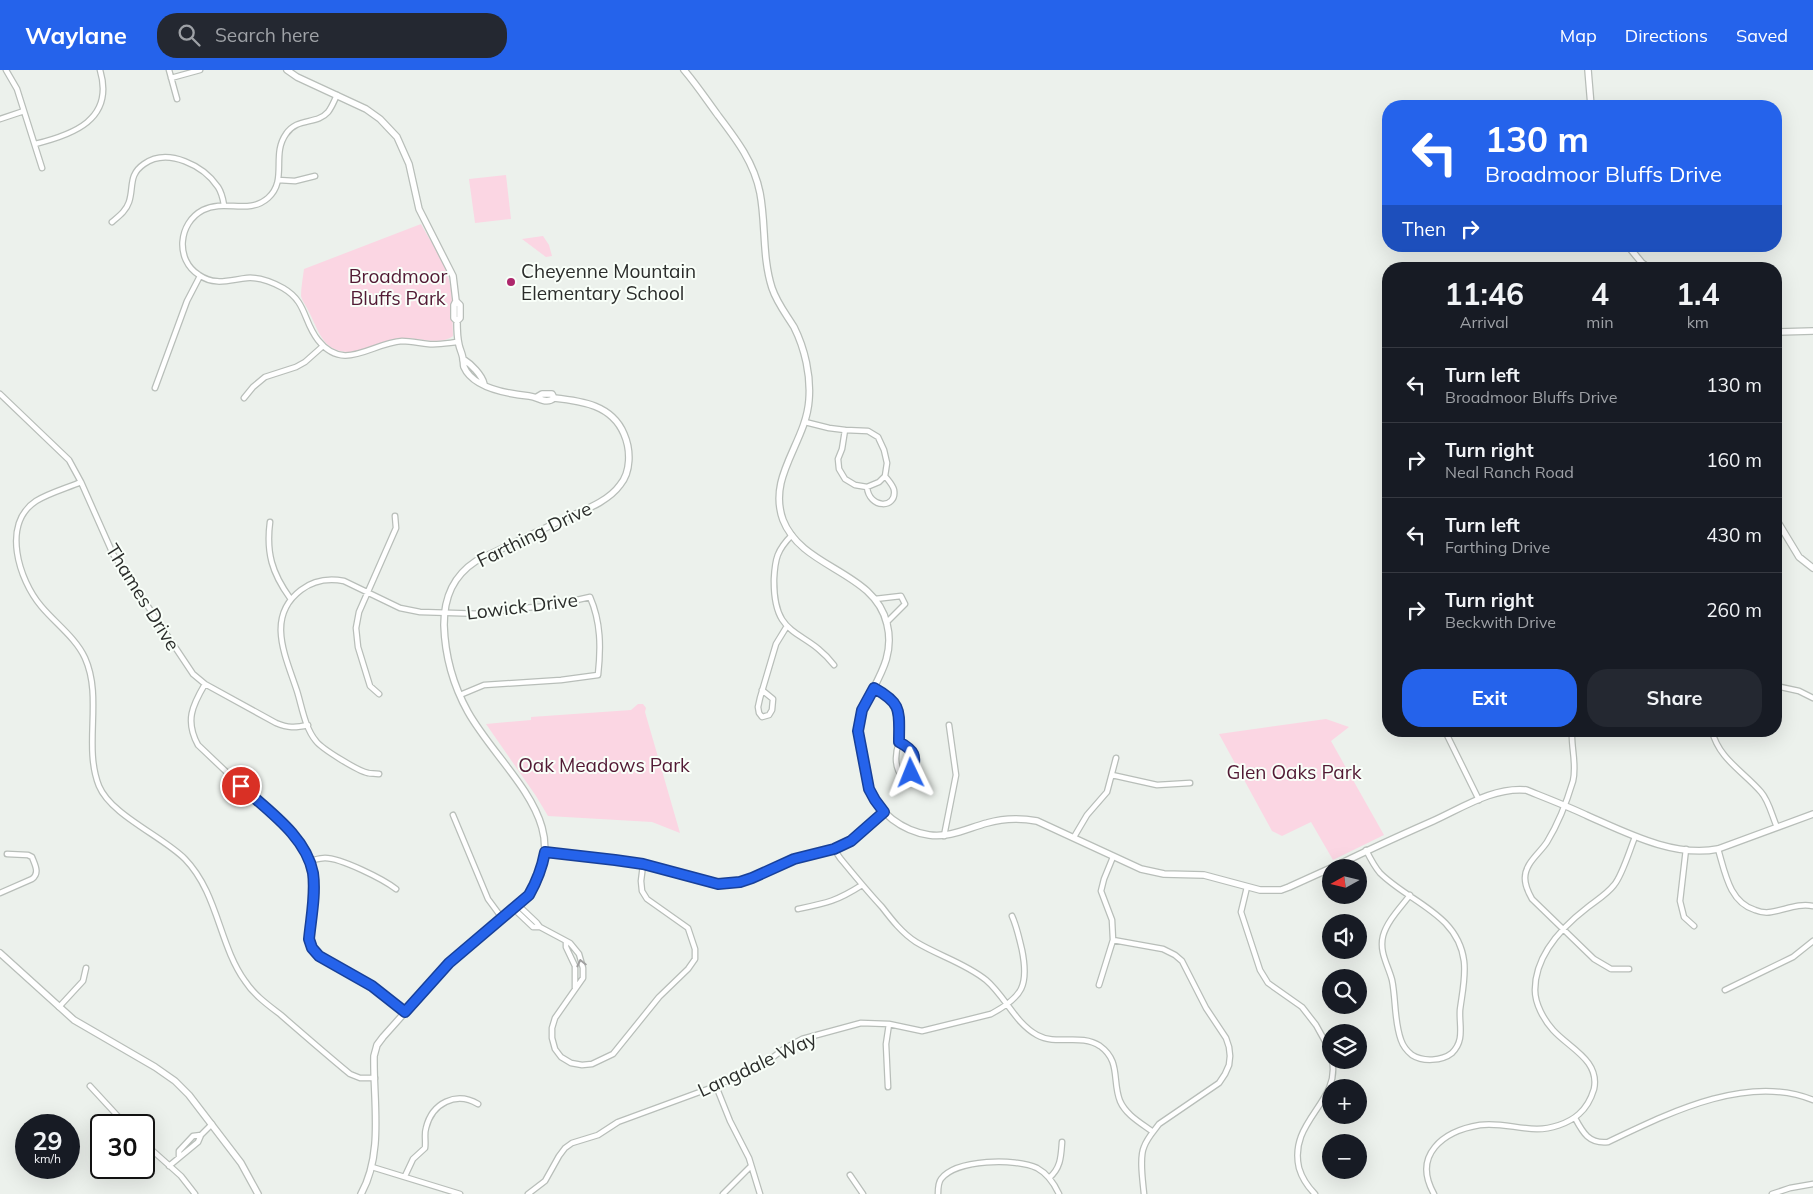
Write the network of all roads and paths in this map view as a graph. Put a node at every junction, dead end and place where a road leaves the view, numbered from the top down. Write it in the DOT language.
graph roads {
  1 [pos="6,70"];
  2 [pos="100,70"];
  3 [pos="169,70"];
  4 [pos="200,70"];
  5 [pos="287,70"];
  6 [pos="684,70"];
  7 [pos="1588,70"];
  8 [pos="171,78"];
  9 [pos="337,95"];
  10 [pos="177,99"];
  11 [pos="1590,100"];
  12 [pos="24,111"];
  13 [pos="0,119"];
  14 [pos="34,144"];
  15 [pos="42,168"];
  16 [pos="315,176"];
  17 [pos="278,180"];
  18 [pos="224,205"];
  19 [pos="112,222"];
  20 [pos="1633,252"];
  21 [pos="1641,262"];
  22 [pos="200,276"];
  23 [pos="1813,331"];
  24 [pos="1782,332"];
  25 [pos="458,342"];
  26 [pos="323,346"];
  27 [pos="155,388"];
  28 [pos="0,394"];
  29 [pos="244,398"];
  30 [pos="805,422"];
  31 [pos="845,430"];
  32 [pos="885,476"];
  33 [pos="81,482"];
  34 [pos="867,487"];
  35 [pos="395,516"];
  36 [pos="270,522"];
  37 [pos="1782,529"];
  38 [pos="792,535"];
  39 [pos="1813,568"];
  40 [pos="368,591"];
  41 [pos="290,598"];
  42 [pos="874,599"];
  43 [pos="444,613"];
  44 [pos="887,622"];
  45 [pos="787,626"];
  46 [pos="834,665"];
  47 [pos="205,684"];
  48 [pos="1782,687"];
  49 [pos="874,688"];
  50 [pos="762,690"];
  51 [pos="379,694"];
  52 [pos="460,695"];
  53 [pos="1813,698"];
  54 [pos="308,725"];
  55 [pos="949,725"];
  56 [pos="1449,737"];
  57 [pos="1572,737"];
  58 [pos="1714,737"];
  59 [pos="899,742"];
  60 [pos="1116,758"];
  61 [pos="379,774"];
  62 [pos="1112,775"];
  63 [pos="1190,783"];
  64 [pos="1479,800"];
  65 [pos="1564,804"];
  66 [pos="884,812"];
  67 [pos="1813,814"];
  68 [pos="453,815"];
  69 [pos="1777,827"];
  70 [pos="944,836"];
  71 [pos="1074,837"];
  72 [pos="1635,837"];
  73 [pos="834,849"];
  74 [pos="1686,849"];
  75 [pos="1366,850"];
  76 [pos="1718,850"];
  77 [pos="545,852"];
  78 [pos="7,854"];
  79 [pos="1114,857"];
  80 [pos="1349,859"];
  81 [pos="309,861"];
  82 [pos="643,864"];
  83 [pos="1322,873"];
  84 [pos="862,885"];
  85 [pos="1247,886"];
  86 [pos="396,889"];
  87 [pos="0,893"];
  88 [pos="1410,895"];
  89 [pos="1813,906"];
  90 [pos="516,907"];
  91 [pos="798,909"];
  92 [pos="1012,916"];
  93 [pos="502,918"];
  94 [pos="1694,926"];
  95 [pos="1563,930"];
  96 [pos="1113,940"];
  97 [pos="1813,941"];
  98 [pos="0,953"];
  99 [pos="86,968"];
  100 [pos="1629,969"];
  101 [pos="1099,985"];
  102 [pos="1724,990"];
  103 [pos="1007,1004"];
  104 [pos="59,1008"];
  105 [pos="405,1012"];
  106 [pos="889,1024"];
  107 [pos="1322,1036"];
  108 [pos="1332,1069"];
  109 [pos="375,1078"];
  110 [pos="90,1086"];
  111 [pos="716,1086"];
  112 [pos="888,1087"];
  113 [pos="1813,1100"];
  114 [pos="478,1104"];
  115 [pos="116,1114"];
  116 [pos="1575,1118"];
  117 [pos="212,1124"];
  118 [pos="1152,1132"];
  119 [pos="1062,1142"];
  120 [pos="155,1153"];
  121 [pos="169,1166"];
  122 [pos="372,1166"];
  123 [pos="752,1166"];
  124 [pos="850,1175"];
  125 [pos="405,1176"];
  126 [pos="1050,1178"];
  127 [pos="1813,1184"];
  128 [pos="195,1194"];
  129 [pos="258,1194"];
  130 [pos="361,1194"];
  131 [pos="460,1194"];
  132 [pos="528,1194"];
  133 [pos="722,1194"];
  134 [pos="760,1194"];
  135 [pos="863,1194"];
  136 [pos="938,1194"];
  137 [pos="1060,1194"];
  138 [pos="1144,1194"];
  139 [pos="1314,1194"];
  140 [pos="1434,1194"];
  141 [pos="1772,1194"];
  1 -- 12 [label="street"];
  2 -- 14 [label="street"];
  3 -- 8 [label="street"];
  4 -- 8 [label="street"];
  5 -- 9 [label="street, Farthing Drive"];
  6 -- 30 [label="street"];
  7 -- 11 [label="street"];
  8 -- 10 [label="street"];
  9 -- 17 [label="street"];
  9 -- 25 [label="street, Farthing Drive"];
  12 -- 13 [label="street"];
  12 -- 14 [label="street"];
  14 -- 15 [label="street"];
  16 -- 17 [label="street"];
  17 -- 18 [label="street"];
  18 -- 19 [label="street"];
  18 -- 22 [label="street"];
  20 -- 21 [label="street"];
  22 -- 26 [label="street"];
  22 -- 27 [label="street"];
  23 -- 24 [label="street"];
  25 -- 26 [label="street"];
  25 -- 43 [label="street, Farthing Drive"];
  26 -- 29 [label="street"];
  28 -- 33 [label="street, Thames Drive"];
  30 -- 31 [label="street"];
  30 -- 38 [label="street"];
  31 -- 32 [label="street"];
  31 -- 34 [label="street"];
  32 -- 34 [label="street"];
  32 -- 34 [label="street"];
  33 -- 47 [label="street, Thames Drive"];
  33 -- 109 [label="street"];
  35 -- 40 [label="street"];
  36 -- 41 [label="street"];
  37 -- 39 [label="street"];
  38 -- 42 [label="street"];
  38 -- 45 [label="street"];
  40 -- 41 [label="street, Lowick Drive"];
  40 -- 43 [label="street, Lowick Drive"];
  40 -- 51 [label="street"];
  41 -- 54 [label="street"];
  42 -- 44 [label="street"];
  42 -- 44 [label="street"];
  43 -- 52 [label="street, Farthing Drive"];
  43 -- 52 [label="street, Lowick Drive"];
  44 -- 49 [label="street"];
  45 -- 46 [label="street"];
  45 -- 50 [label="street"];
  47 -- 54 [label="street, Thames Drive"];
  47 -- 81 [label="street"];
  48 -- 53 [label="street"];
  49 -- 59 [label="street"];
  49 -- 66 [label="street"];
  50 -- 50 [label="street"];
  52 -- 77 [label="street, Farthing Drive"];
  54 -- 61 [label="street"];
  55 -- 70 [label="street"];
  56 -- 64 [label="street"];
  57 -- 65 [label="street"];
  58 -- 69 [label="street"];
  59 -- 59 [label="street"];
  60 -- 62 [label="street"];
  62 -- 63 [label="street"];
  62 -- 71 [label="street"];
  64 -- 65 [label="street"];
  64 -- 75 [label="street"];
  65 -- 72 [label="street"];
  65 -- 95 [label="street"];
  66 -- 70 [label="street"];
  66 -- 73 [label="street"];
  67 -- 69 [label="street"];
  68 -- 93 [label="street"];
  69 -- 76 [label="street"];
  70 -- 71 [label="street"];
  71 -- 79 [label="street"];
  72 -- 74 [label="street"];
  72 -- 95 [label="street"];
  73 -- 82 [label="street"];
  73 -- 84 [label="street"];
  74 -- 76 [label="street"];
  74 -- 94 [label="street"];
  75 -- 80 [label="street"];
  75 -- 88 [label="street"];
  76 -- 89 [label="street"];
  77 -- 82 [label="street"];
  77 -- 90 [label="street, Farthing Drive"];
  78 -- 87 [label="street"];
  79 -- 85 [label="street"];
  79 -- 96 [label="street"];
  81 -- 86 [label="street"];
  81 -- 105 [label="street"];
  82 -- 90 [label="street"];
  83 -- 85 [label="street"];
  84 -- 91 [label="street"];
  84 -- 103 [label="street"];
  85 -- 107 [label="street"];
  88 -- 88 [label="street"];
  90 -- 93 [label="street, Farthing Drive"];
  92 -- 103 [label="street, Langdale Way"];
  93 -- 105 [label="street, Farthing Drive"];
  95 -- 100 [label="street"];
  95 -- 116 [label="street"];
  96 -- 101 [label="street"];
  96 -- 118 [label="street"];
  97 -- 102 [label="street"];
  98 -- 104 [label="street"];
  99 -- 104 [label="street"];
  103 -- 106 [label="street, Langdale Way"];
  103 -- 118 [label="street"];
  104 -- 117 [label="street"];
  105 -- 109 [label="street, Farthing Drive"];
  106 -- 111 [label="street, Langdale Way"];
  106 -- 112 [label="street"];
  108 -- 139 [label="street"];
  109 -- 122 [label="street, Farthing Drive"];
  110 -- 115 [label="street"];
  111 -- 123 [label="street"];
  111 -- 132 [label="street, Langdale Way"];
  113 -- 116 [label="street"];
  114 -- 125 [label="street"];
  116 -- 140 [label="street"];
  117 -- 121 [label="street"];
  117 -- 129 [label="street"];
  118 -- 138 [label="street"];
  119 -- 126 [label="street"];
  120 -- 121 [label="street"];
  121 -- 128 [label="street"];
  122 -- 125 [label="street"];
  122 -- 130 [label="street, Farthing Drive"];
  123 -- 133 [label="street"];
  123 -- 134 [label="street"];
  124 -- 135 [label="street"];
  125 -- 131 [label="street"];
  126 -- 136 [label="street"];
  126 -- 137 [label="street"];
  127 -- 141 [label="street"];
}
